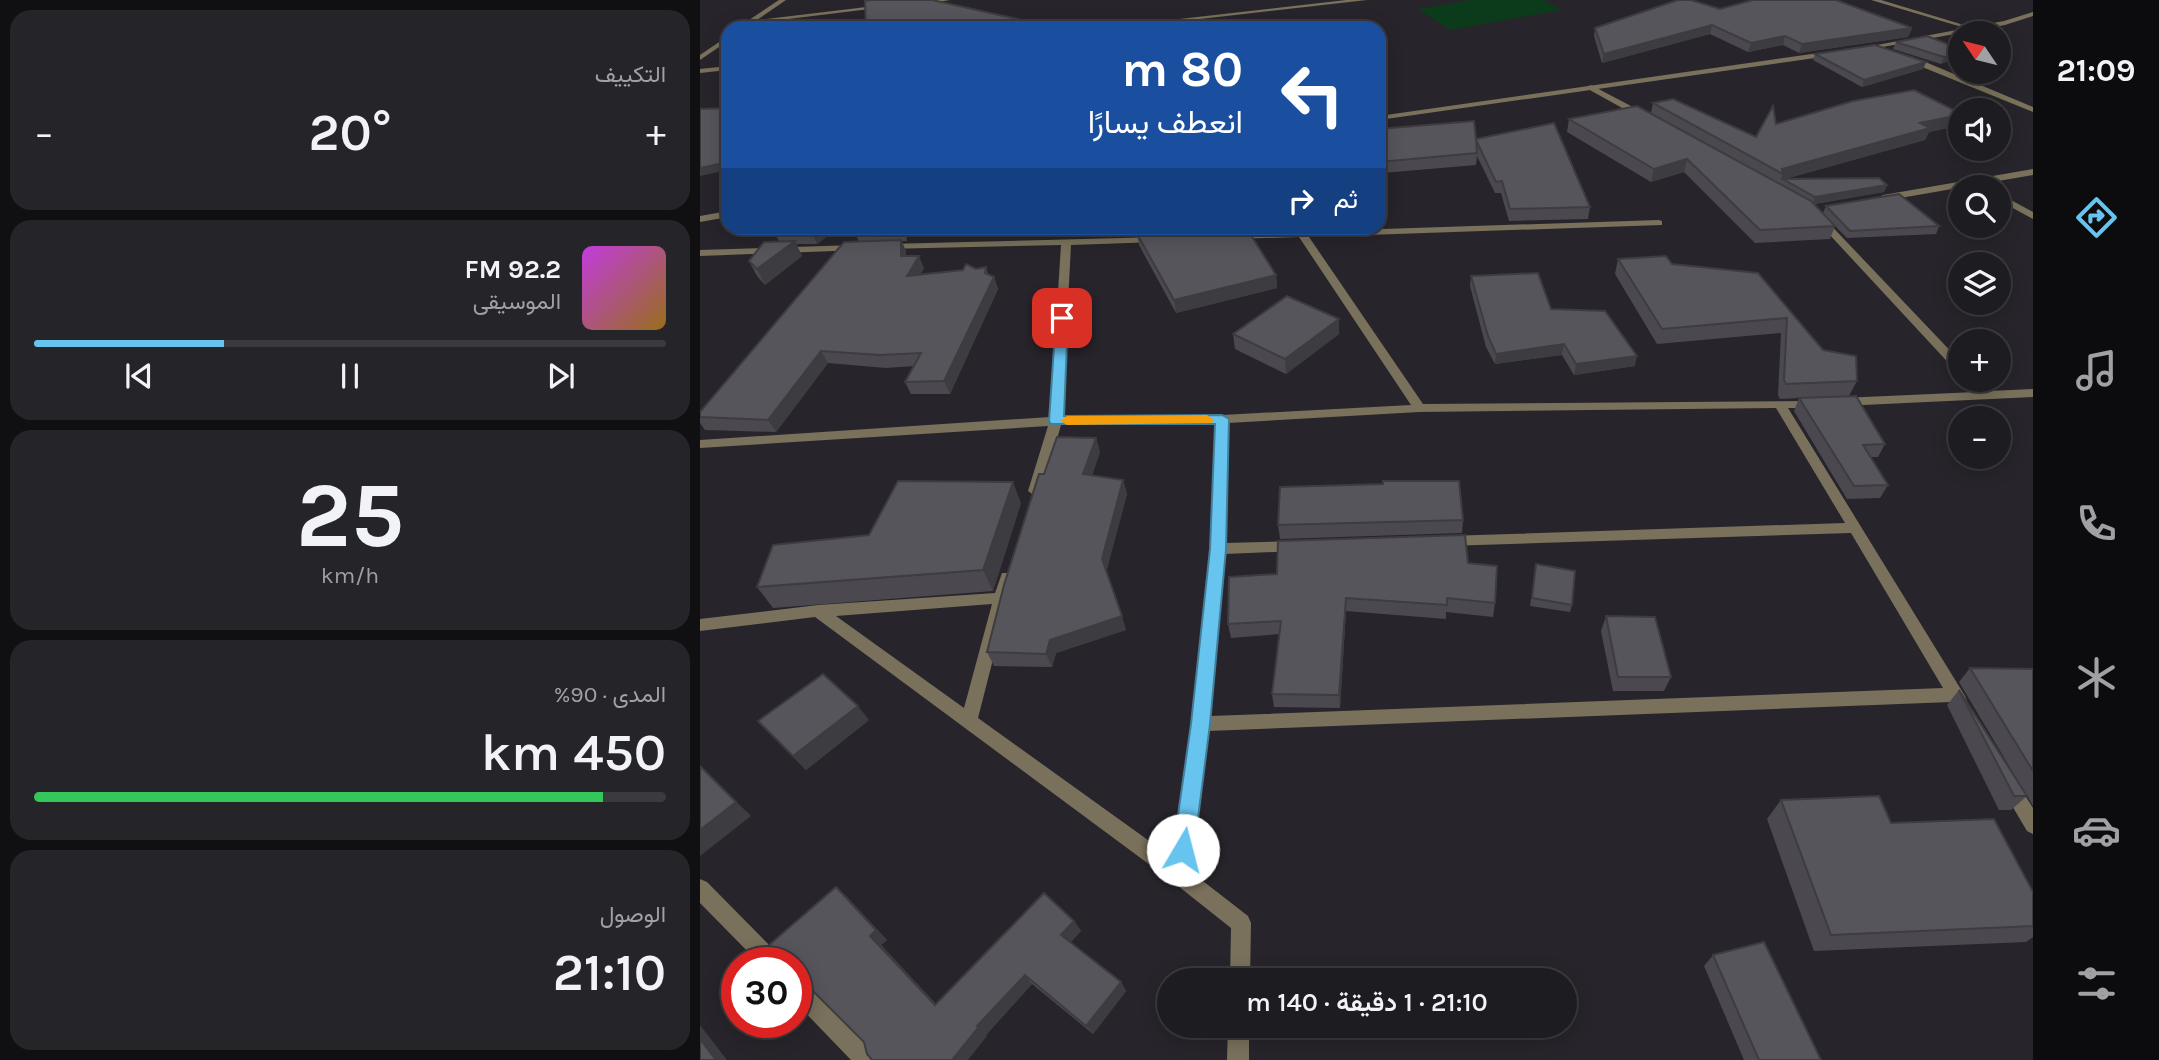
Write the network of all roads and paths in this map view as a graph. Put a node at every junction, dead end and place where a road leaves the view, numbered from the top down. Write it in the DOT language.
graph roads {
  1 [pos="783,0"];
  2 [pos="947,0"];
  3 [pos="1364,0"];
  4 [pos="1874,0"];
  5 [pos="907,5"];
  6 [pos="894,6"];
  7 [pos="2033,14"];
  8 [pos="752,21"];
  9 [pos="766,21"];
  10 [pos="1168,21"];
  11 [pos="1948,21"];
  12 [pos="2005,21"];
  13 [pos="1948,34"];
  14 [pos="721,43"];
  15 [pos="1875,47"];
  16 [pos="700,58"];
  17 [pos="721,69"];
  18 [pos="700,71"];
  19 [pos="1591,87"];
  20 [pos="2033,110"];
  21 [pos="1386,117"];
  22 [pos="1649,119"];
  23 [pos="2033,172"];
  24 [pos="2011,177"];
  25 [pos="1948,189"];
  26 [pos="1866,201"];
  27 [pos="2011,203"];
  28 [pos="1825,208"];
  29 [pos="721,215"];
  30 [pos="2033,216"];
  31 [pos="700,219"];
  32 [pos="1659,223"];
  33 [pos="1386,231"];
  34 [pos="1274,235"];
  35 [pos="1303,235"];
  36 [pos="1219,237"];
  37 [pos="1163,239"];
  38 [pos="1066,242"];
  39 [pos="863,248"];
  40 [pos="876,248"];
  41 [pos="700,253"];
  42 [pos="1948,355"];
  43 [pos="2033,393"];
  44 [pos="1984,394"];
  45 [pos="1781,406"];
  46 [pos="1419,408"];
  47 [pos="1222,419"];
  48 [pos="1056,421"];
  49 [pos="700,444"];
  50 [pos="1028,510"];
  51 [pos="1855,528"];
  52 [pos="1426,542"];
  53 [pos="1315,545"];
  54 [pos="1218,549"];
  55 [pos="1013,560"];
  56 [pos="1001,598"];
  57 [pos="818,611"];
  58 [pos="700,625"];
  59 [pos="1955,695"];
  60 [pos="1969,719"];
  61 [pos="968,721"];
  62 [pos="1201,724"];
  63 [pos="2005,778"];
  64 [pos="2033,825"];
  65 [pos="1180,875"];
  66 [pos="700,889"];
  67 [pos="757,947"];
  68 [pos="1240,968"];
  69 [pos="812,1004"];
  70 [pos="1239,1038"];
  71 [pos="866,1060"];
  72 [pos="1238,1060"];
  1 -- 8 [label="street"];
  2 -- 5 [label="street"];
  3 -- 10 [label="street"];
  4 -- 11 [label="street"];
  6 -- 9 [label="street"];
  7 -- 12 [label="street"];
  13 -- 15 [label="street"];
  14 -- 16 [label="street"];
  15 -- 19 [label="street"];
  15 -- 20 [label="street"];
  17 -- 18 [label="street"];
  19 -- 21 [label="street"];
  19 -- 22 [label="street"];
  23 -- 24 [label="street"];
  25 -- 26 [label="street"];
  27 -- 30 [label="street"];
  28 -- 42 [label="street"];
  29 -- 31 [label="street"];
  32 -- 33 [label="street"];
  34 -- 36 [label="street"];
  35 -- 46 [label="street"];
  37 -- 38 [label="street"];
  38 -- 40 [label="street"];
  38 -- 48 [label="street"];
  39 -- 41 [label="street"];
  43 -- 44 [label="street"];
  44 -- 45 [label="street"];
  45 -- 46 [label="street"];
  45 -- 51 [label="street"];
  46 -- 47 [label="street"];
  47 -- 48 [label="street"];
  47 -- 54 [label="street"];
  48 -- 49 [label="street"];
  48 -- 50 [label="street"];
  51 -- 52 [label="street"];
  51 -- 59 [label="street"];
  53 -- 54 [label="street"];
  54 -- 62 [label="street"];
  55 -- 56 [label="street"];
  56 -- 57 [label="street"];
  56 -- 61 [label="street"];
  57 -- 58 [label="street"];
  57 -- 61 [label="street"];
  59 -- 60 [label="street"];
  59 -- 62 [label="street"];
  61 -- 65 [label="street"];
  62 -- 65 [label="street"];
  63 -- 64 [label="street"];
  65 -- 68 [label="street"];
  66 -- 67 [label="street"];
  69 -- 71 [label="street"];
  70 -- 72 [label="street"];
}
